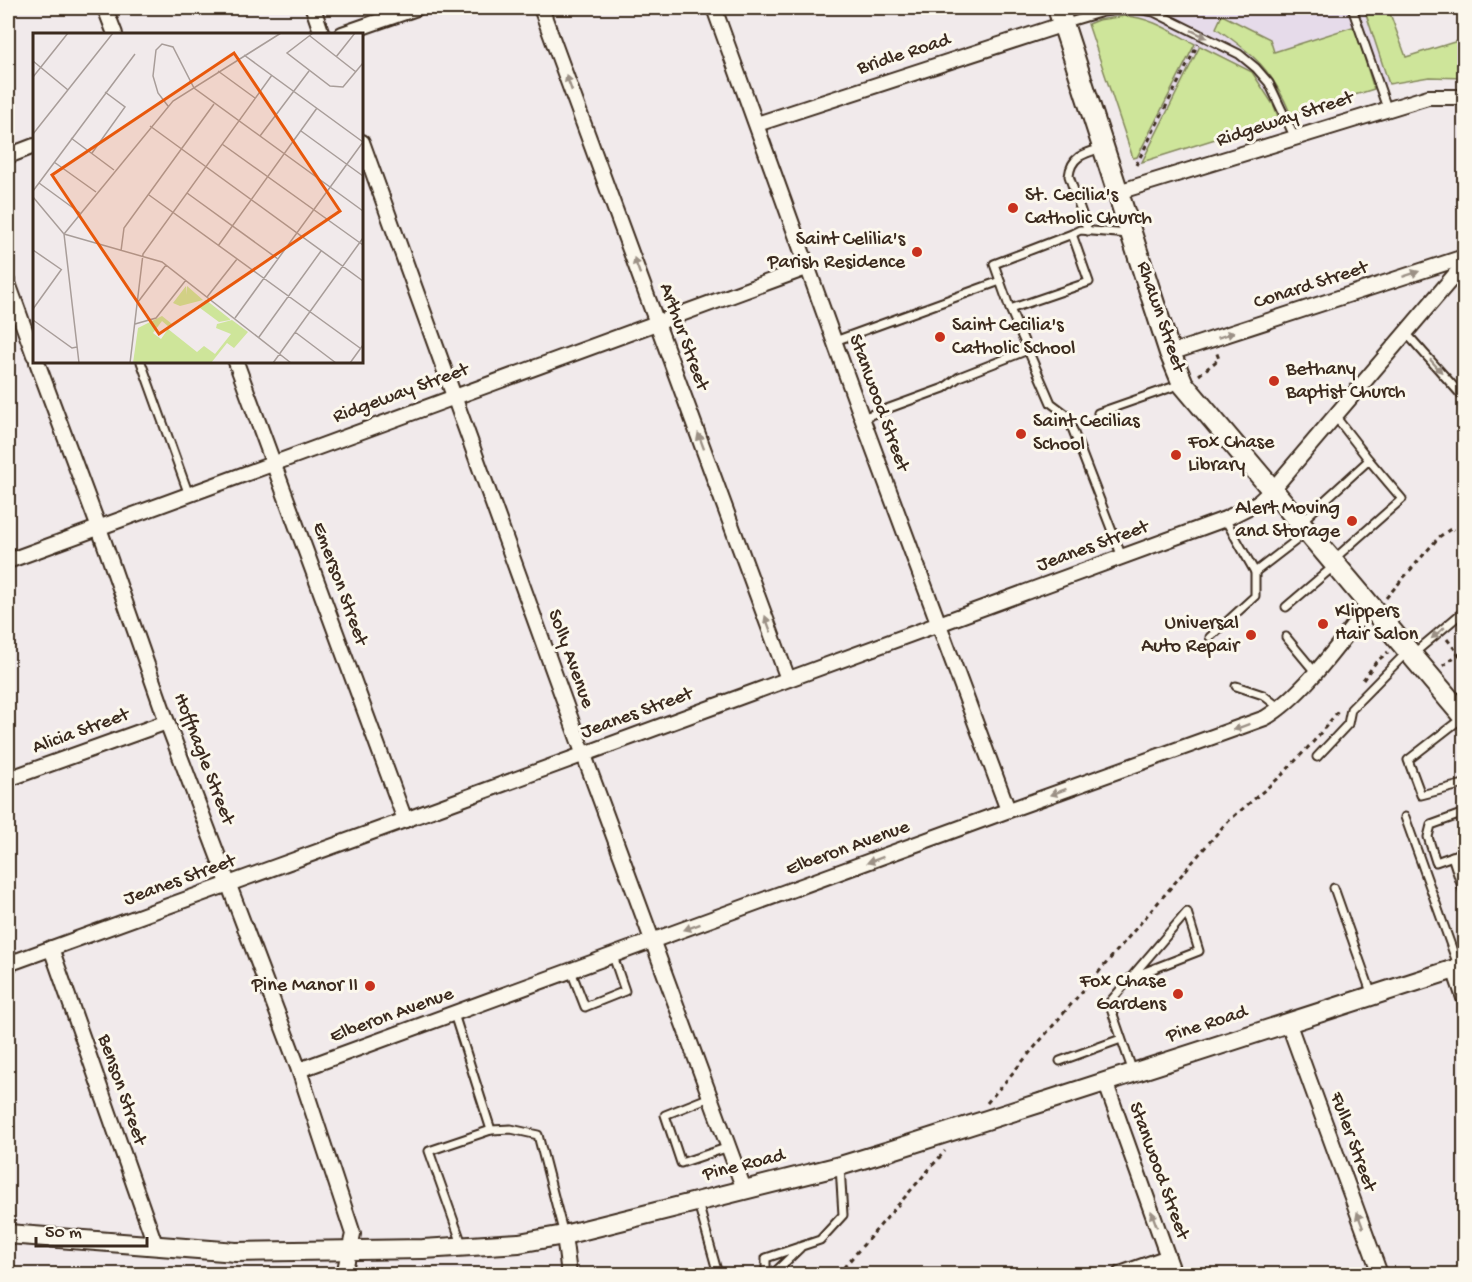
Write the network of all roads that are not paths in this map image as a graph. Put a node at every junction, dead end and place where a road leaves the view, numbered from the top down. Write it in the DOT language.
graph roads {
  1 [pos="105,8"];
  2 [pos="313,8"];
  3 [pos="417,8"];
  4 [pos="541,8"];
  5 [pos="714,8"];
  6 [pos="1352,8"];
  7 [pos="1061,16"];
  8 [pos="115,33"];
  9 [pos="322,33"];
  10 [pos="345,33"];
  11 [pos="1464,98"];
  12 [pos="1387,108"];
  13 [pos="757,124"];
  14 [pos="1295,138"];
  15 [pos="363,145"];
  16 [pos="33,146"];
  17 [pos="1103,148"];
  18 [pos="8,156"];
  19 [pos="1118,192"];
  20 [pos="1088,231"];
  21 [pos="1072,234"];
  22 [pos="1132,234"];
  23 [pos="1464,257"];
  24 [pos="1464,264"];
  25 [pos="809,267"];
  26 [pos="1000,281"];
  27 [pos="8,283"];
  28 [pos="1010,309"];
  29 [pos="657,321"];
  30 [pos="1407,334"];
  31 [pos="835,340"];
  32 [pos="1028,350"];
  33 [pos="33,352"];
  34 [pos="1170,353"];
  35 [pos="37,363"];
  36 [pos="141,363"];
  37 [pos="236,363"];
  38 [pos="1191,380"];
  39 [pos="454,396"];
  40 [pos="1464,398"];
  41 [pos="1098,413"];
  42 [pos="1335,416"];
  43 [pos="862,418"];
  44 [pos="1369,460"];
  45 [pos="273,463"];
  46 [pos="1273,489"];
  47 [pos="189,495"];
  48 [pos="1225,519"];
  49 [pos="1305,527"];
  50 [pos="99,528"];
  51 [pos="1122,557"];
  52 [pos="8,561"];
  53 [pos="1334,562"];
  54 [pos="1255,572"];
  55 [pos="1378,601"];
  56 [pos="1286,607"];
  57 [pos="1464,611"];
  58 [pos="938,624"];
  59 [pos="1210,637"];
  60 [pos="1286,637"];
  61 [pos="1410,653"];
  62 [pos="1315,672"];
  63 [pos="788,679"];
  64 [pos="1236,686"];
  65 [pos="1281,709"];
  66 [pos="1464,717"];
  67 [pos="167,722"];
  68 [pos="584,754"];
  69 [pos="1317,757"];
  70 [pos="8,779"];
  71 [pos="1464,784"];
  72 [pos="1008,810"];
  73 [pos="1464,813"];
  74 [pos="1405,817"];
  75 [pos="405,820"];
  76 [pos="1464,852"];
  77 [pos="1452,856"];
  78 [pos="230,884"];
  79 [pos="1334,888"];
  80 [pos="1464,893"];
  81 [pos="652,942"];
  82 [pos="51,948"];
  83 [pos="613,956"];
  84 [pos="8,964"];
  85 [pos="1459,968"];
  86 [pos="572,971"];
  87 [pos="1132,977"];
  88 [pos="1372,995"];
  89 [pos="1464,998"];
  90 [pos="454,1014"];
  91 [pos="1288,1022"];
  92 [pos="1121,1039"];
  93 [pos="1060,1061"];
  94 [pos="299,1070"];
  95 [pos="1132,1072"];
  96 [pos="1105,1081"];
  97 [pos="710,1097"];
  98 [pos="491,1130"];
  99 [pos="729,1147"];
  100 [pos="840,1166"];
  101 [pos="744,1189"];
  102 [pos="698,1201"];
  103 [pos="8,1234"];
  104 [pos="564,1234"];
  105 [pos="155,1244"];
  106 [pos="802,1246"];
  107 [pos="462,1247"];
  108 [pos="349,1251"];
  109 [pos="1168,1257"];
  110 [pos="344,1275"];
  111 [pos="569,1275"];
  112 [pos="718,1275"];
  113 [pos="766,1275"];
  114 [pos="773,1275"];
  115 [pos="1120,1275"];
  116 [pos="1174,1275"];
  117 [pos="1380,1275"];
  1 -- 8 [label="street"];
  2 -- 9 [label="street"];
  3 -- 10 [label="street"];
  29 -- 4 [label="street, Arthur Street, one-way"];
  5 -- 13 [label="street, Stanwood Street"];
  6 -- 12 [label="lane"];
  7 -- 13 [label="street, Bridle Road"];
  7 -- 14 [label="lane, one-way"];
  7 -- 17 [label="main road, Rhawn Street"];
  11 -- 12 [label="street, Ridgeway Street"];
  12 -- 14 [label="street, Ridgeway Street"];
  13 -- 25 [label="street, Stanwood Street"];
  14 -- 19 [label="street, Ridgeway Street"];
  15 -- 39 [label="street, Solly Avenue"];
  16 -- 18 [label="street"];
  17 -- 19 [label="main road, Rhawn Street"];
  17 -- 20 [label="lane"];
  19 -- 22 [label="main road, Rhawn Street"];
  20 -- 21 [label="lane"];
  20 -- 22 [label="lane"];
  21 -- 26 [label="lane"];
  21 -- 28 [label="lane"];
  22 -- 34 [label="main road, Rhawn Street"];
  34 -- 23 [label="street, Conard Street, one-way"];
  24 -- 30 [label="street, Jeanes Street"];
  25 -- 29 [label="street, Ridgeway Street"];
  25 -- 31 [label="street, Stanwood Street"];
  26 -- 28 [label="lane"];
  26 -- 31 [label="lane"];
  27 -- 33 [label="street"];
  28 -- 32 [label="lane"];
  29 -- 39 [label="street, Ridgeway Street"];
  63 -- 29 [label="street, Arthur Street, one-way"];
  30 -- 40 [label="lane, one-way"];
  30 -- 42 [label="street, Jeanes Street"];
  31 -- 43 [label="street, Stanwood Street"];
  32 -- 43 [label="lane"];
  32 -- 51 [label="lane"];
  34 -- 38 [label="main road, Rhawn Street"];
  35 -- 50 [label="street, Hoffnagle Street"];
  36 -- 47 [label="lane"];
  37 -- 45 [label="street, Emerson Street"];
  38 -- 41 [label="lane"];
  38 -- 46 [label="main road, Rhawn Street"];
  39 -- 45 [label="street, Ridgeway Street"];
  39 -- 68 [label="street, Solly Avenue"];
  42 -- 44 [label="lane"];
  42 -- 46 [label="street, Jeanes Street"];
  43 -- 58 [label="street, Stanwood Street"];
  44 -- 49 [label="lane"];
  44 -- 53 [label="lane"];
  45 -- 47 [label="street, Ridgeway Street"];
  45 -- 75 [label="street, Emerson Street"];
  46 -- 48 [label="street, Jeanes Street"];
  46 -- 49 [label="main road, Rhawn Street"];
  47 -- 50 [label="street, Ridgeway Street"];
  48 -- 51 [label="street, Jeanes Street"];
  48 -- 54 [label="lane"];
  49 -- 53 [label="main road, Rhawn Street"];
  49 -- 54 [label="lane"];
  50 -- 52 [label="street, Ridgeway Street"];
  50 -- 67 [label="street, Hoffnagle Street"];
  51 -- 58 [label="street, Jeanes Street"];
  53 -- 55 [label="main road, Rhawn Street"];
  53 -- 56 [label="lane"];
  54 -- 59 [label="lane"];
  55 -- 61 [label="main road, Rhawn Street"];
  55 -- 62 [label="street, Elberon Avenue"];
  57 -- 61 [label="lane, one-way"];
  58 -- 63 [label="street, Jeanes Street"];
  58 -- 72 [label="street, Stanwood Street"];
  60 -- 62 [label="lane"];
  61 -- 66 [label="main road, Rhawn Street"];
  61 -- 69 [label="lane"];
  62 -- 65 [label="street, Elberon Avenue"];
  63 -- 68 [label="street, Jeanes Street"];
  64 -- 65 [label="lane"];
  65 -- 72 [label="street, Elberon Avenue, one-way"];
  66 -- 71 [label="lane"];
  67 -- 70 [label="street, Alicia Street"];
  67 -- 78 [label="street, Hoffnagle Street"];
  68 -- 75 [label="street, Jeanes Street"];
  68 -- 81 [label="street, Solly Avenue"];
  72 -- 81 [label="street, Elberon Avenue, one-way"];
  73 -- 77 [label="lane"];
  74 -- 85 [label="lane"];
  75 -- 78 [label="street, Jeanes Street"];
  76 -- 77 [label="lane"];
  77 -- 80 [label="lane"];
  78 -- 82 [label="street, Jeanes Street"];
  78 -- 94 [label="street, Hoffnagle Street"];
  79 -- 88 [label="lane"];
  81 -- 83 [label="street, Elberon Avenue"];
  81 -- 97 [label="street, Solly Avenue"];
  82 -- 84 [label="street, Jeanes Street"];
  82 -- 105 [label="street, Benson Street"];
  83 -- 86 [label="street, Elberon Avenue"];
  83 -- 86 [label="lane"];
  85 -- 88 [label="street, Pine Road"];
  85 -- 89 [label="street"];
  86 -- 90 [label="street, Elberon Avenue"];
  87 -- 87 [label="lane"];
  87 -- 92 [label="lane"];
  88 -- 91 [label="street, Pine Road"];
  90 -- 94 [label="street, Elberon Avenue"];
  90 -- 98 [label="lane"];
  91 -- 95 [label="street, Pine Road"];
  117 -- 91 [label="street, Fuller Street, one-way"];
  92 -- 93 [label="lane"];
  92 -- 95 [label="lane"];
  94 -- 108 [label="street, Hoffnagle Street"];
  95 -- 96 [label="street, Pine Road"];
  96 -- 100 [label="street, Pine Road, bridge"];
  109 -- 96 [label="street, Stanwood Street, one-way"];
  97 -- 99 [label="street, Solly Avenue"];
  97 -- 99 [label="lane"];
  98 -- 104 [label="lane"];
  98 -- 107 [label="lane"];
  99 -- 101 [label="street, Solly Avenue"];
  100 -- 101 [label="street, Pine Road"];
  100 -- 106 [label="lane"];
  101 -- 102 [label="street, Pine Road"];
  102 -- 104 [label="street, Pine Road"];
  102 -- 112 [label="lane"];
  103 -- 105 [label="street, Pine Road"];
  104 -- 107 [label="street, Pine Road"];
  104 -- 111 [label="street"];
  105 -- 108 [label="street, Pine Road"];
  106 -- 113 [label="lane"];
  106 -- 114 [label="lane"];
  107 -- 108 [label="street, Pine Road"];
  108 -- 110 [label="street, Hoffnagle Street"];
  109 -- 115 [label="street"];
  109 -- 116 [label="street, Stanwood Street"];
}
